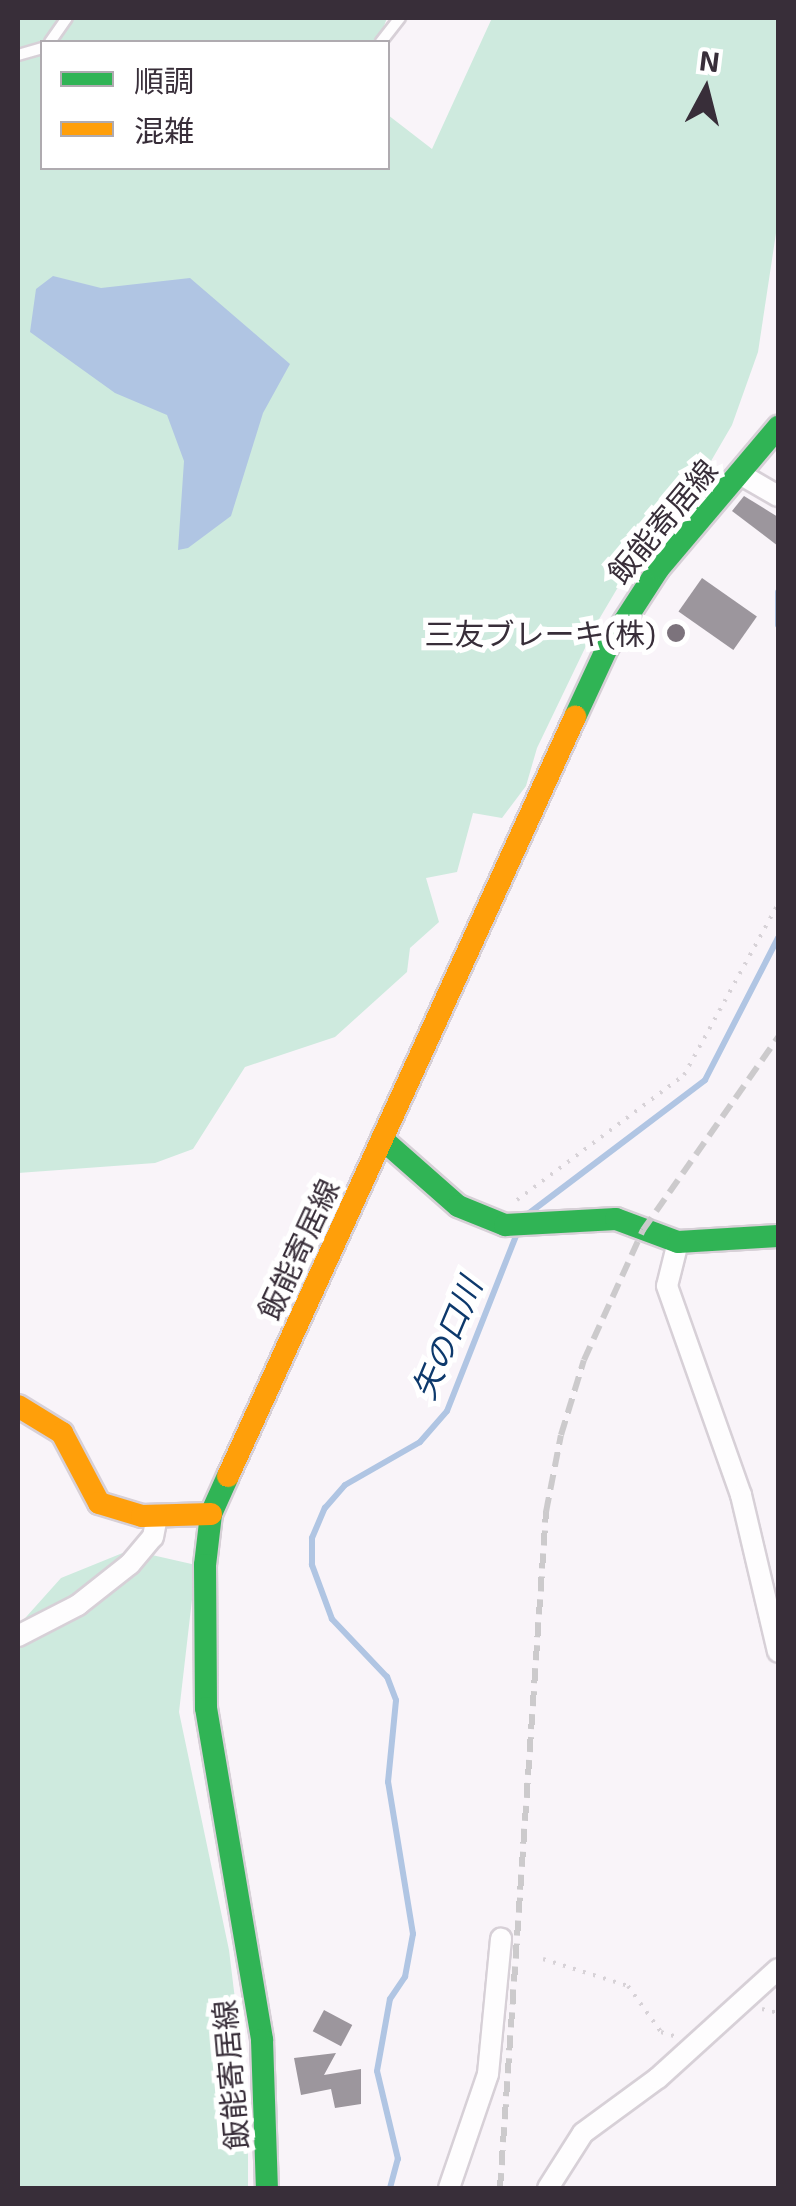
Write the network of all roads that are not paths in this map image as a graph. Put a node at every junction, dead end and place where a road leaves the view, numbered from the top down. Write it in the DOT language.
graph roads {
  1 [pos="64,18"];
  2 [pos="400,18"];
  3 [pos="51,40"];
  4 [pos="383,40"];
  5 [pos="778,426"];
  6 [pos="740,474"];
  7 [pos="778,496"];
  8 [pos="382,1138"];
  9 [pos="778,1236"];
  10 [pos="678,1242"];
  11 [pos="18,1406"];
  12 [pos="211,1514"];
  13 [pos="157,1516"];
  14 [pos="18,1636"];
  15 [pos="778,1652"];
  16 [pos="501,1939"];
  17 [pos="778,1969"];
  18 [pos="267,2188"];
  19 [pos="449,2188"];
  20 [pos="548,2188"];
  1 -- 3 [label="lane"];
  2 -- 4 [label="lane"];
  5 -- 6 [label="main road, 飯能寄居線"];
  6 -- 7 [label="street"];
  6 -- 8 [label="main road, 飯能寄居線"];
  8 -- 10 [label="main road"];
  8 -- 12 [label="main road, 飯能寄居線"];
  9 -- 10 [label="main road"];
  10 -- 15 [label="street"];
  11 -- 13 [label="main road"];
  12 -- 13 [label="main road"];
  12 -- 18 [label="main road, 飯能寄居線"];
  13 -- 14 [label="street"];
  16 -- 19 [label="street"];
  17 -- 20 [label="street"];
}
